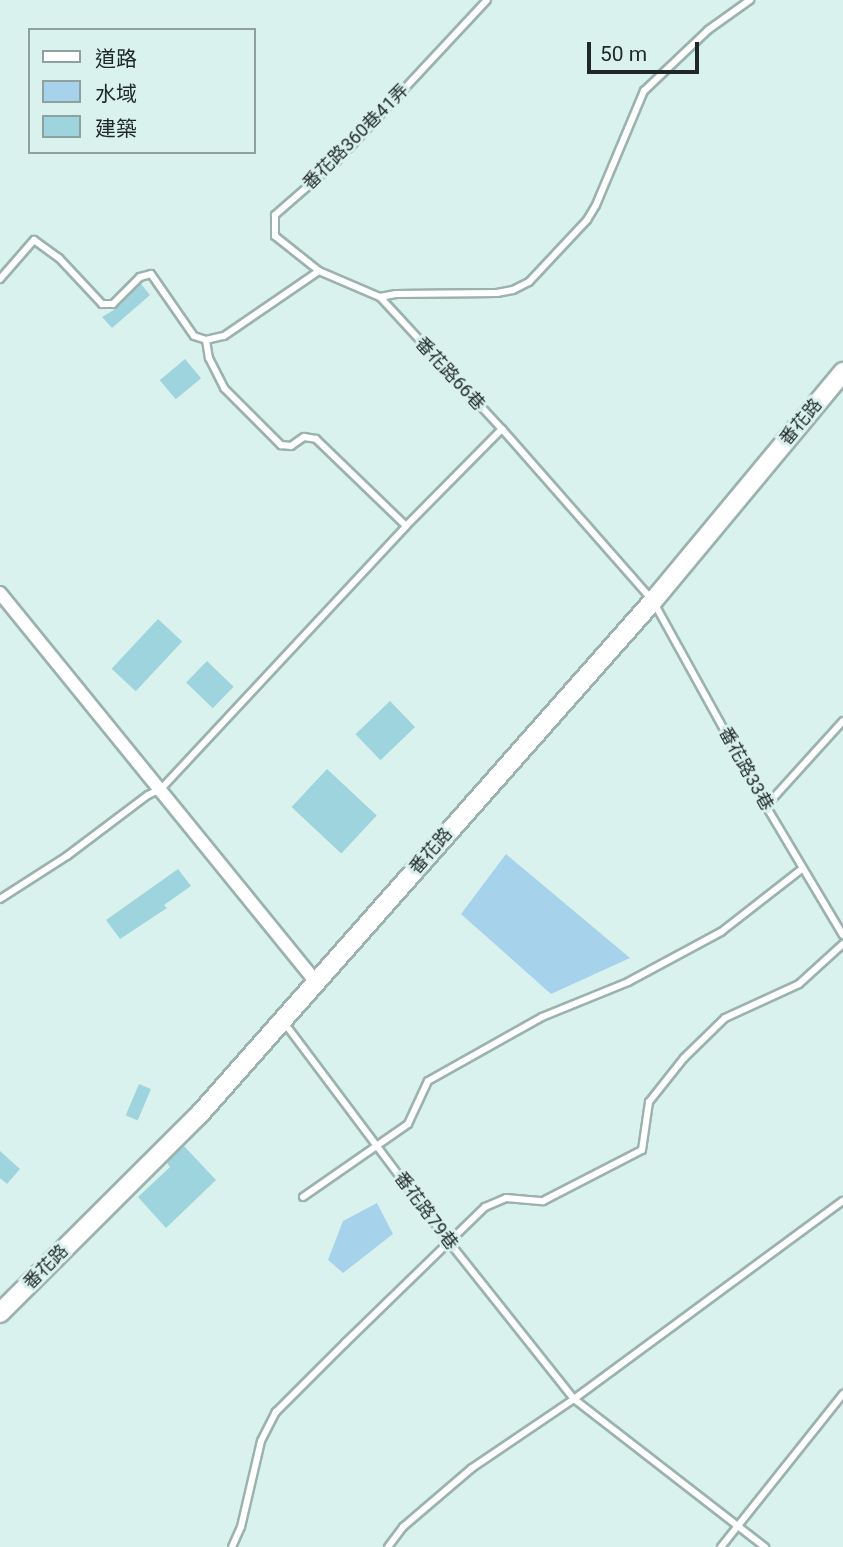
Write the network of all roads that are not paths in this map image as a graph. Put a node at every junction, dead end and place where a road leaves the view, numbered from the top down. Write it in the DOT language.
graph roads {
  1 [pos="487,0"];
  2 [pos="750,0"];
  3 [pos="319,271"];
  4 [pos="0,279"];
  5 [pos="380,297"];
  6 [pos="206,340"];
  7 [pos="843,372"];
  8 [pos="502,429"];
  9 [pos="406,526"];
  10 [pos="0,593"];
  11 [pos="653,601"];
  12 [pos="843,721"];
  13 [pos="161,789"];
  14 [pos="766,806"];
  15 [pos="803,869"];
  16 [pos="0,899"];
  17 [pos="843,935"];
  18 [pos="843,944"];
  19 [pos="316,982"];
  20 [pos="282,1019"];
  21 [pos="377,1147"];
  22 [pos="303,1197"];
  23 [pos="843,1201"];
  24 [pos="449,1242"];
  25 [pos="0,1313"];
  26 [pos="843,1394"];
  27 [pos="574,1399"];
  28 [pos="738,1526"];
  29 [pos="232,1547"];
  30 [pos="388,1547"];
  31 [pos="721,1547"];
  32 [pos="765,1547"];
  1 -- 3 [label="lane, 番花路360巷41弄"];
  2 -- 5 [label="lane"];
  3 -- 5 [label="lane, 番花路66巷"];
  3 -- 6 [label="lane"];
  4 -- 6 [label="lane"];
  5 -- 8 [label="lane, 番花路66巷"];
  6 -- 9 [label="lane"];
  7 -- 11 [label="main road, 番花路"];
  8 -- 9 [label="lane"];
  8 -- 11 [label="lane, 番花路66巷"];
  9 -- 13 [label="lane"];
  10 -- 13 [label="street"];
  11 -- 14 [label="lane, 番花路33巷"];
  11 -- 19 [label="main road, 番花路"];
  12 -- 14 [label="lane"];
  13 -- 16 [label="lane"];
  13 -- 19 [label="street"];
  14 -- 15 [label="lane, 番花路33巷"];
  15 -- 17 [label="lane, 番花路33巷"];
  15 -- 21 [label="lane"];
  18 -- 24 [label="lane"];
  19 -- 20 [label="main road, 番花路"];
  20 -- 21 [label="lane, 番花路79巷"];
  20 -- 25 [label="main road, 番花路"];
  21 -- 22 [label="lane"];
  21 -- 24 [label="lane, 番花路79巷"];
  23 -- 27 [label="lane"];
  24 -- 27 [label="lane, 番花路79巷"];
  24 -- 29 [label="lane"];
  26 -- 28 [label="lane"];
  27 -- 28 [label="lane, 番花路79巷"];
  27 -- 30 [label="lane"];
  28 -- 31 [label="lane"];
  28 -- 32 [label="lane, 番花路79巷"];
}
